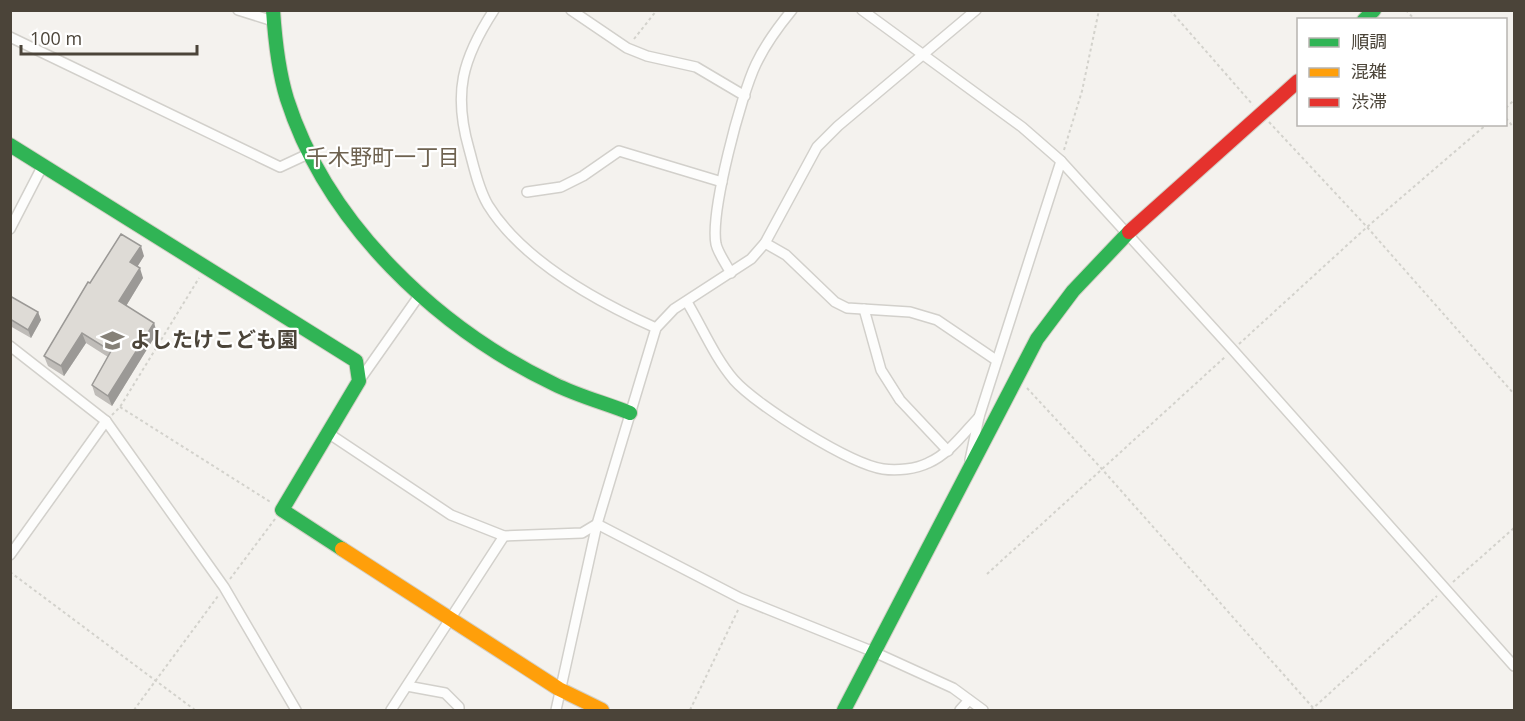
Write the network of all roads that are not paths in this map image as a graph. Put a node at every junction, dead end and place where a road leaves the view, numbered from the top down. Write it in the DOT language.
graph roads {
  1 [pos="238,10"];
  2 [pos="494,10"];
  3 [pos="571,10"];
  4 [pos="792,10"];
  5 [pos="862,10"];
  6 [pos="976,10"];
  7 [pos="273,16"];
  8 [pos="10,37"];
  9 [pos="923,56"];
  10 [pos="1297,83"];
  11 [pos="745,96"];
  12 [pos="10,144"];
  13 [pos="308,154"];
  14 [pos="1061,161"];
  15 [pos="42,167"];
  16 [pos="722,182"];
  17 [pos="527,192"];
  18 [pos="10,229"];
  19 [pos="1128,233"];
  20 [pos="765,243"];
  21 [pos="730,273"];
  22 [pos="421,293"];
  23 [pos="687,302"];
  24 [pos="864,309"];
  25 [pos="656,327"];
  26 [pos="10,346"];
  27 [pos="996,360"];
  28 [pos="359,381"];
  29 [pos="630,413"];
  30 [pos="979,417"];
  31 [pos="106,421"];
  32 [pos="328,433"];
  33 [pos="948,451"];
  34 [pos="969,466"];
  35 [pos="597,524"];
  36 [pos="504,536"];
  37 [pos="10,555"];
  38 [pos="451,618"];
  39 [pos="874,652"];
  40 [pos="1515,666"];
  41 [pos="407,686"];
  42 [pos="559,689"];
  43 [pos="969,700"];
  44 [pos="296,711"];
  45 [pos="391,711"];
  46 [pos="459,711"];
  47 [pos="556,711"];
  48 [pos="602,711"];
  49 [pos="844,711"];
  50 [pos="960,711"];
  51 [pos="983,711"];
  1 -- 7 [label="street"];
  2 -- 25 [label="street"];
  3 -- 11 [label="street"];
  4 -- 11 [label="street"];
  5 -- 9 [label="street"];
  6 -- 9 [label="street"];
  7 -- 13 [label="street"];
  8 -- 13 [label="street"];
  9 -- 14 [label="street"];
  9 -- 20 [label="street"];
  10 -- 19 [label="street"];
  11 -- 16 [label="street"];
  12 -- 15 [label="street"];
  13 -- 22 [label="street"];
  14 -- 19 [label="street"];
  14 -- 27 [label="street"];
  15 -- 18 [label="street"];
  15 -- 28 [label="street"];
  16 -- 17 [label="street"];
  16 -- 21 [label="street"];
  19 -- 34 [label="street"];
  19 -- 40 [label="street"];
  20 -- 21 [label="street"];
  20 -- 24 [label="street"];
  21 -- 23 [label="street"];
  22 -- 28 [label="street"];
  22 -- 29 [label="street"];
  23 -- 25 [label="street"];
  23 -- 33 [label="street"];
  24 -- 27 [label="street"];
  24 -- 33 [label="street"];
  25 -- 29 [label="street"];
  26 -- 31 [label="street"];
  27 -- 30 [label="street"];
  28 -- 32 [label="street"];
  29 -- 35 [label="street"];
  30 -- 33 [label="street"];
  30 -- 34 [label="street"];
  31 -- 37 [label="street"];
  31 -- 44 [label="street"];
  32 -- 36 [label="street"];
  32 -- 38 [label="street"];
  34 -- 39 [label="street"];
  35 -- 36 [label="street"];
  35 -- 39 [label="street"];
  35 -- 42 [label="street"];
  36 -- 38 [label="street"];
  38 -- 41 [label="street"];
  38 -- 42 [label="street"];
  39 -- 43 [label="street"];
  39 -- 49 [label="street"];
  41 -- 45 [label="street"];
  41 -- 46 [label="street"];
  42 -- 47 [label="street"];
  42 -- 48 [label="street"];
  43 -- 50 [label="street"];
  43 -- 51 [label="street"];
}
